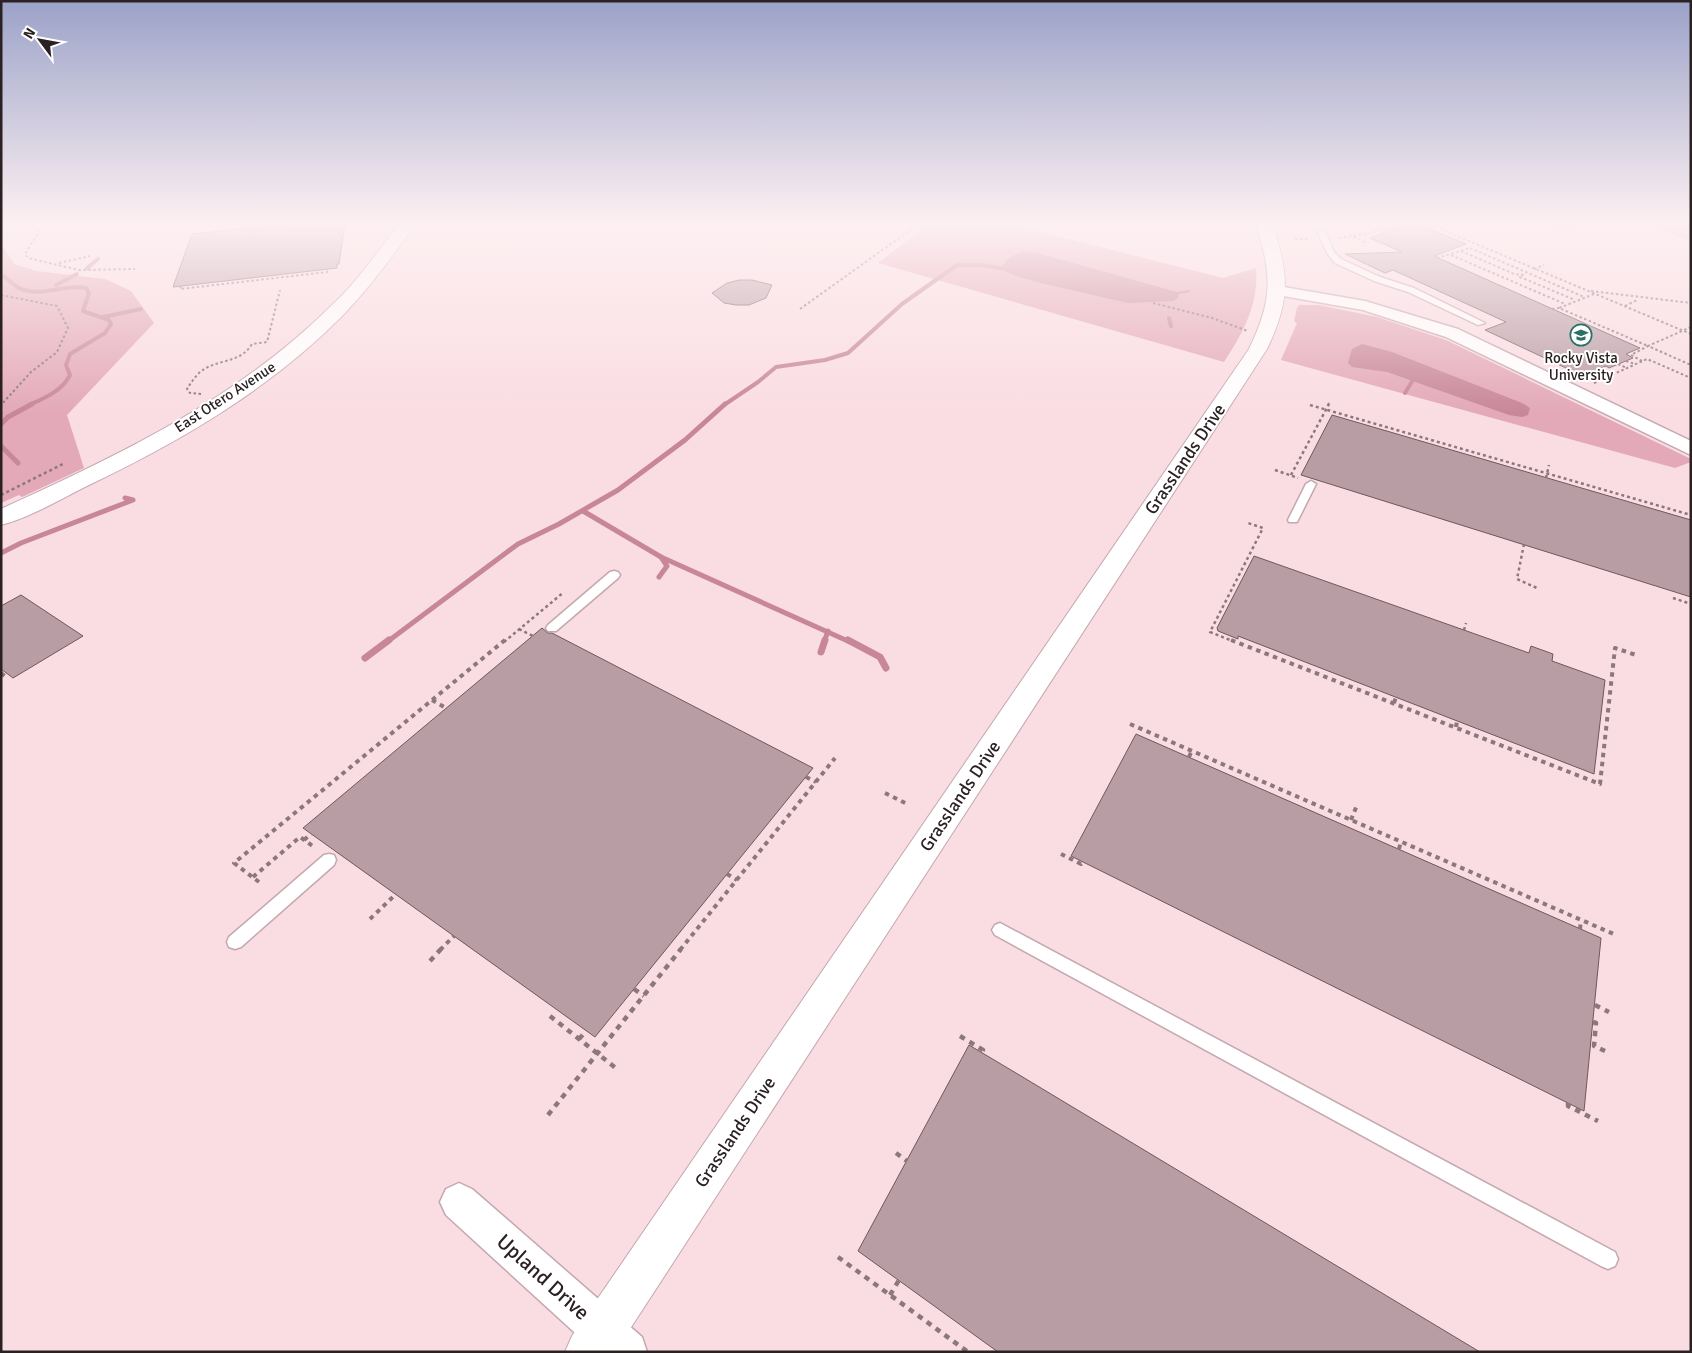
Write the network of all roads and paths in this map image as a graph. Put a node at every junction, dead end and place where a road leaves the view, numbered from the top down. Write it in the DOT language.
graph roads {
  1 [pos="181,286"];
  2 [pos="199,286"];
  3 [pos="357,286"];
  4 [pos="832,286"];
  5 [pos="1277,286"];
  6 [pos="1398,286"];
  7 [pos="1523,286"];
  8 [pos="1543,286"];
  9 [pos="1559,286"];
  10 [pos="1576,286"];
  11 [pos="280,290"];
  12 [pos="1585,290"];
  13 [pos="1278,291"];
  14 [pos="1594,294"];
  15 [pos="1,295"];
  16 [pos="1585,297"];
  17 [pos="1637,300"];
  18 [pos="1576,301"];
  19 [pos="1153,303"];
  20 [pos="1691,303"];
  21 [pos="1566,305"];
  22 [pos="1625,307"];
  23 [pos="1559,308"];
  24 [pos="800,309"];
  25 [pos="1552,309"];
  26 [pos="1482,323"];
  27 [pos="1691,327"];
  28 [pos="1682,331"];
  29 [pos="1691,334"];
  30 [pos="1265,336"];
  31 [pos="1648,346"];
  32 [pos="1632,358"];
  33 [pos="1626,361"];
  34 [pos="1641,361"];
  35 [pos="1618,364"];
  36 [pos="1635,364"];
  37 [pos="1691,365"];
  38 [pos="1627,368"];
  39 [pos="1691,378"];
  40 [pos="1589,385"];
  41 [pos="204,394"];
  42 [pos="1330,403"];
  43 [pos="1310,405"];
  44 [pos="1,406"];
  45 [pos="1326,410"];
  46 [pos="1691,449"];
  47 [pos="65,463"];
  48 [pos="1549,465"];
  49 [pos="1547,474"];
  50 [pos="1291,475"];
  51 [pos="1546,478"];
  52 [pos="1311,484"];
  53 [pos="1,494"];
  54 [pos="1691,515"];
  55 [pos="1,518"];
  56 [pos="1293,520"];
  57 [pos="1248,523"];
  58 [pos="1524,544"];
  59 [pos="614,576"];
  60 [pos="1537,588"];
  61 [pos="564,592"];
  62 [pos="1672,598"];
  63 [pos="1691,604"];
  64 [pos="1466,623"];
  65 [pos="552,628"];
  66 [pos="519,629"];
  67 [pos="1464,630"];
  68 [pos="532,636"];
  69 [pos="1636,655"];
  70 [pos="1322,669"];
  71 [pos="1,674"];
  72 [pos="1321,675"];
  73 [pos="7,678"];
  74 [pos="1396,697"];
  75 [pos="432,700"];
  76 [pos="1394,703"];
  77 [pos="446,708"];
  78 [pos="1457,721"];
  79 [pos="1130,724"];
  80 [pos="1456,727"];
  81 [pos="1599,733"];
  82 [pos="1606,736"];
  83 [pos="1192,750"];
  84 [pos="1188,757"];
  85 [pos="835,758"];
  86 [pos="806,777"];
  87 [pos="816,782"];
  88 [pos="885,793"];
  89 [pos="909,805"];
  90 [pos="1357,805"];
  91 [pos="1351,820"];
  92 [pos="311,834"];
  93 [pos="304,840"];
  94 [pos="1401,841"];
  95 [pos="314,847"];
  96 [pos="1399,849"];
  97 [pos="1061,854"];
  98 [pos="329,860"];
  99 [pos="1082,862"];
  100 [pos="728,874"];
  101 [pos="253,877"];
  102 [pos="737,880"];
  103 [pos="259,882"];
  104 [pos="396,894"];
  105 [pos="370,919"];
  106 [pos="1581,920"];
  107 [pos="1580,928"];
  108 [pos="1000,930"];
  109 [pos="1616,935"];
  110 [pos="454,936"];
  111 [pos="235,942"];
  112 [pos="430,961"];
  113 [pos="634,989"];
  114 [pos="644,996"];
  115 [pos="1595,1005"];
  116 [pos="1609,1012"];
  117 [pos="550,1016"];
  118 [pos="1593,1022"];
  119 [pos="586,1031"];
  120 [pos="960,1036"];
  121 [pos="579,1039"];
  122 [pos="1605,1051"];
  123 [pos="982,1052"];
  124 [pos="597,1054"];
  125 [pos="616,1069"];
  126 [pos="1568,1103"];
  127 [pos="548,1115"];
  128 [pos="1598,1122"];
  129 [pos="896,1153"];
  130 [pos="907,1161"];
  131 [pos="459,1202"];
  132 [pos="838,1257"];
  133 [pos="1608,1259"];
  134 [pos="898,1280"];
  135 [pos="890,1295"];
  136 [pos="606,1345"];
  137 [pos="968,1352"];
  1 -- 2 [label="path"];
  3 -- 55 [label="street, East Otero Avenue"];
  4 -- 24 [label="path"];
  5 -- 13 [label="street, Grasslands Drive"];
  6 -- 26 [label="lane"];
  7 -- 21 [label="path"];
  8 -- 18 [label="path"];
  9 -- 16 [label="path"];
  10 -- 12 [label="path"];
  11 -- 41 [label="path"];
  12 -- 14 [label="path"];
  12 -- 20 [label="path"];
  13 -- 30 [label="street, Grasslands Drive"];
  13 -- 46 [label="street"];
  14 -- 16 [label="path"];
  14 -- 22 [label="path"];
  15 -- 44 [label="path"];
  16 -- 18 [label="path"];
  17 -- 22 [label="path"];
  18 -- 21 [label="path"];
  19 -- 30 [label="path"];
  21 -- 23 [label="path"];
  22 -- 28 [label="path"];
  23 -- 25 [label="path"];
  23 -- 31 [label="path"];
  27 -- 28 [label="path"];
  28 -- 29 [label="path"];
  28 -- 31 [label="path"];
  30 -- 136 [label="street, Grasslands Drive"];
  31 -- 34 [label="path"];
  31 -- 37 [label="path"];
  32 -- 34 [label="path"];
  33 -- 36 [label="path"];
  34 -- 36 [label="path"];
  34 -- 39 [label="path"];
  35 -- 38 [label="path"];
  36 -- 38 [label="path"];
  38 -- 40 [label="path"];
  42 -- 45 [label="path"];
  43 -- 45 [label="path"];
  45 -- 49 [label="path"];
  45 -- 50 [label="path"];
  47 -- 53 [label="path"];
  48 -- 49 [label="path"];
  49 -- 51 [label="path"];
  49 -- 54 [label="path"];
  52 -- 56 [label="lane"];
  57 -- 72 [label="path"];
  58 -- 60 [label="path"];
  59 -- 65 [label="lane"];
  61 -- 66 [label="path"];
  62 -- 63 [label="path"];
  64 -- 67 [label="path"];
  66 -- 68 [label="path"];
  66 -- 75 [label="path"];
  69 -- 82 [label="path"];
  70 -- 72 [label="path"];
  71 -- 73 [label="path"];
  72 -- 76 [label="path"];
  74 -- 76 [label="path"];
  75 -- 77 [label="path"];
  75 -- 101 [label="path"];
  76 -- 80 [label="path"];
  78 -- 80 [label="path"];
  79 -- 83 [label="path"];
  80 -- 82 [label="path"];
  81 -- 82 [label="path"];
  83 -- 84 [label="path"];
  83 -- 91 [label="path"];
  85 -- 87 [label="path"];
  86 -- 87 [label="path"];
  87 -- 102 [label="path"];
  88 -- 89 [label="path"];
  90 -- 91 [label="path"];
  91 -- 94 [label="path"];
  92 -- 93 [label="path"];
  93 -- 95 [label="path"];
  93 -- 101 [label="path"];
  94 -- 96 [label="path"];
  94 -- 106 [label="path"];
  97 -- 99 [label="path"];
  98 -- 111 [label="lane"];
  100 -- 102 [label="path"];
  101 -- 103 [label="path"];
  102 -- 114 [label="path"];
  104 -- 105 [label="path"];
  106 -- 107 [label="path"];
  106 -- 109 [label="path"];
  108 -- 133 [label="lane"];
  110 -- 112 [label="path"];
  113 -- 114 [label="path"];
  114 -- 124 [label="path"];
  115 -- 116 [label="path"];
  117 -- 121 [label="path"];
  118 -- 122 [label="path"];
  119 -- 121 [label="path"];
  120 -- 123 [label="path"];
  121 -- 124 [label="path"];
  124 -- 125 [label="path"];
  124 -- 127 [label="path"];
  126 -- 128 [label="path"];
  129 -- 130 [label="path"];
  131 -- 136 [label="street, Upland Drive"];
  132 -- 135 [label="path"];
  134 -- 135 [label="path"];
  135 -- 137 [label="path"];
}
